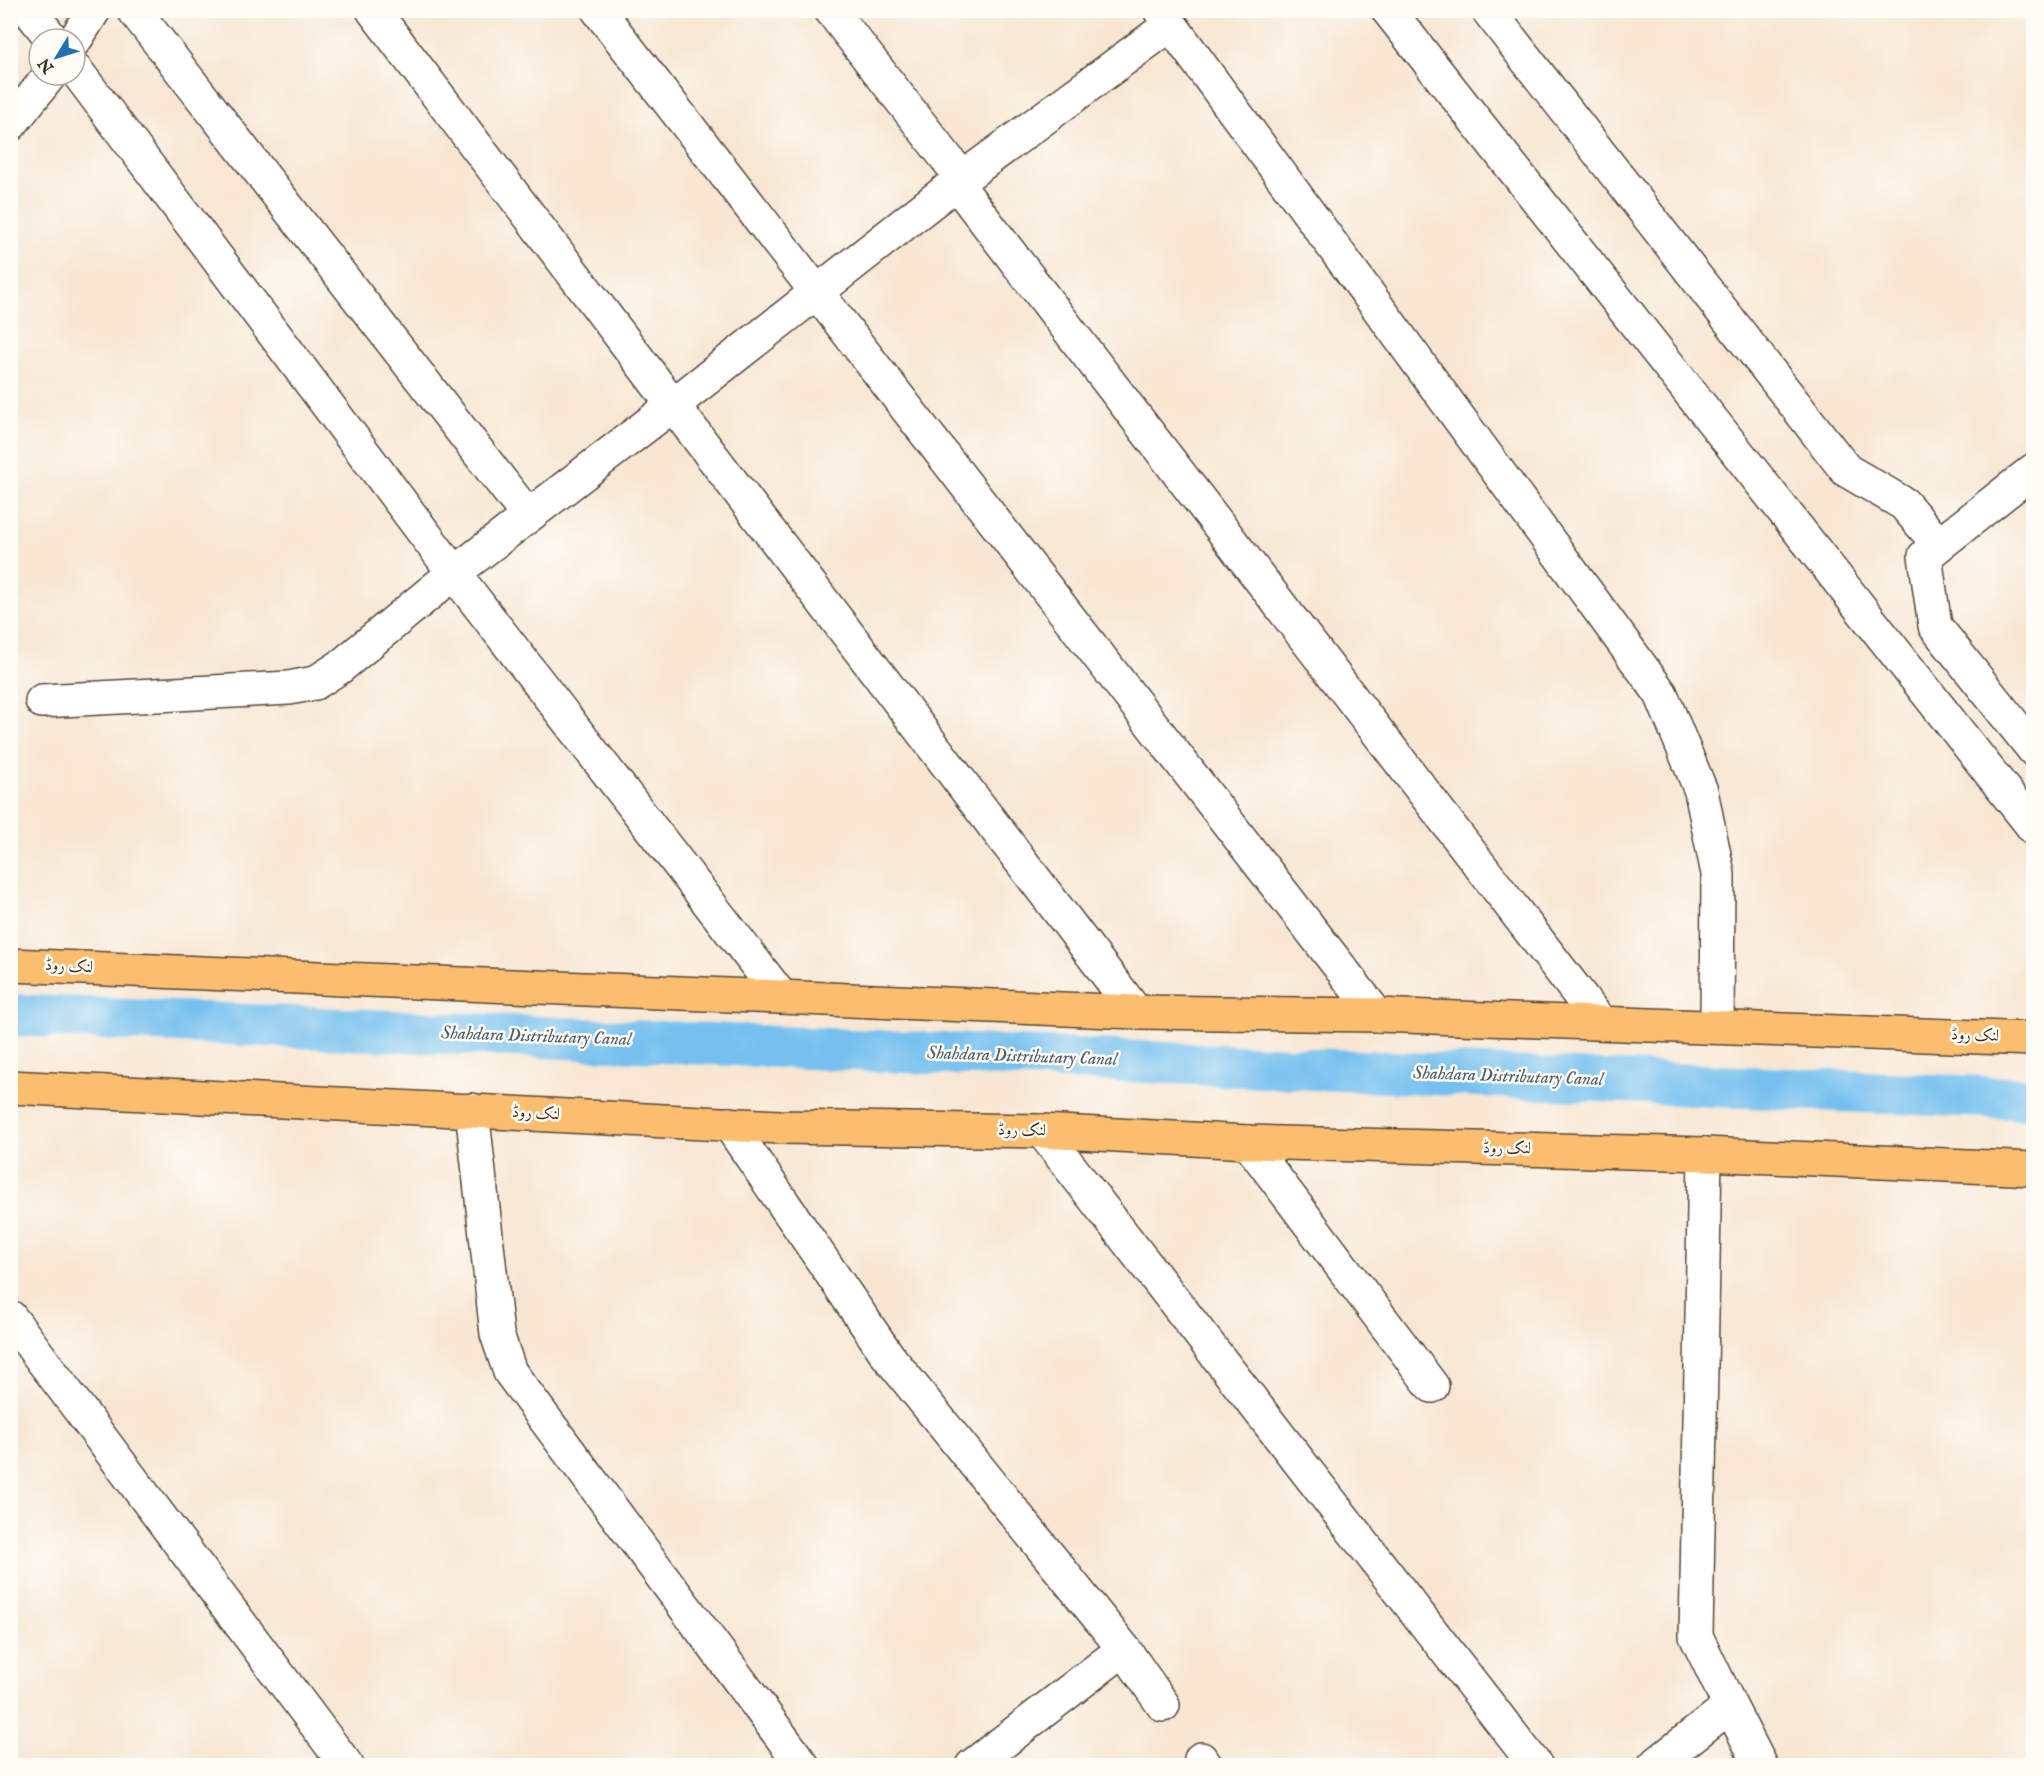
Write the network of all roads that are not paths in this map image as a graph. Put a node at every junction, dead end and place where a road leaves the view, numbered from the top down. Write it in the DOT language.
graph roads {
  1 [pos="29,10"];
  2 [pos="94,10"];
  3 [pos="134,10"];
  4 [pos="373,10"];
  5 [pos="598,10"];
  6 [pos="831,10"];
  7 [pos="1388,10"];
  8 [pos="1488,10"];
  9 [pos="1166,18"];
  10 [pos="42,27"];
  11 [pos="83,27"];
  12 [pos="87,85"];
  13 [pos="40,87"];
  14 [pos="10,125"];
  15 [pos="959,181"];
  16 [pos="817,292"];
  17 [pos="673,405"];
  18 [pos="2034,470"];
  19 [pos="528,516"];
  20 [pos="1939,545"];
  21 [pos="454,573"];
  22 [pos="42,701"];
  23 [pos="2034,750"];
  24 [pos="2034,828"];
  25 [pos="10,965"];
  26 [pos="780,995"];
  27 [pos="1136,1012"];
  28 [pos="1377,1015"];
  29 [pos="1601,1023"];
  30 [pos="1717,1027"];
  31 [pos="2034,1039"];
  32 [pos="10,1087"];
  33 [pos="472,1110"];
  34 [pos="729,1124"];
  35 [pos="1042,1131"];
  36 [pos="1248,1142"];
  37 [pos="1705,1154"];
  38 [pos="2034,1169"];
  39 [pos="10,1317"];
  40 [pos="1432,1386"];
  41 [pos="1124,1649"];
  42 [pos="1162,1705"];
  43 [pos="1730,1706"];
  44 [pos="346,1766"];
  45 [pos="803,1766"];
  46 [pos="972,1766"];
  47 [pos="1536,1766"];
  48 [pos="1654,1766"];
  49 [pos="1761,1766"];
  1 -- 10 [label="street"];
  2 -- 11 [label="street"];
  3 -- 19 [label="street"];
  4 -- 17 [label="street"];
  5 -- 16 [label="street"];
  6 -- 15 [label="street"];
  7 -- 24 [label="street"];
  8 -- 20 [label="street"];
  9 -- 15 [label="street"];
  9 -- 30 [label="street"];
  12 -- 21 [label="street"];
  13 -- 14 [label="street"];
  15 -- 16 [label="street"];
  15 -- 29 [label="street"];
  16 -- 17 [label="street"];
  16 -- 28 [label="street"];
  17 -- 19 [label="street"];
  17 -- 27 [label="street"];
  18 -- 20 [label="street"];
  19 -- 21 [label="street"];
  20 -- 23 [label="street"];
  21 -- 22 [label="street"];
  21 -- 26 [label="street"];
  25 -- 26 [label="main road, لنک روڈ"];
  26 -- 27 [label="main road, لنک روڈ"];
  27 -- 28 [label="main road, لنک روڈ"];
  28 -- 29 [label="main road, لنک روڈ"];
  29 -- 30 [label="main road, لنک روڈ"];
  30 -- 31 [label="main road, لنک روڈ"];
  32 -- 33 [label="main road, لنک روڈ"];
  33 -- 34 [label="main road, لنک روڈ"];
  33 -- 45 [label="street"];
  34 -- 35 [label="main road, لنک روڈ"];
  34 -- 41 [label="street"];
  35 -- 36 [label="main road, لنک روڈ"];
  35 -- 47 [label="street"];
  36 -- 37 [label="main road, لنک روڈ"];
  36 -- 40 [label="street"];
  37 -- 38 [label="main road, لنک روڈ"];
  37 -- 43 [label="street"];
  39 -- 44 [label="street"];
  41 -- 42 [label="street"];
  41 -- 46 [label="street"];
  43 -- 48 [label="street"];
  43 -- 49 [label="street"];
}
